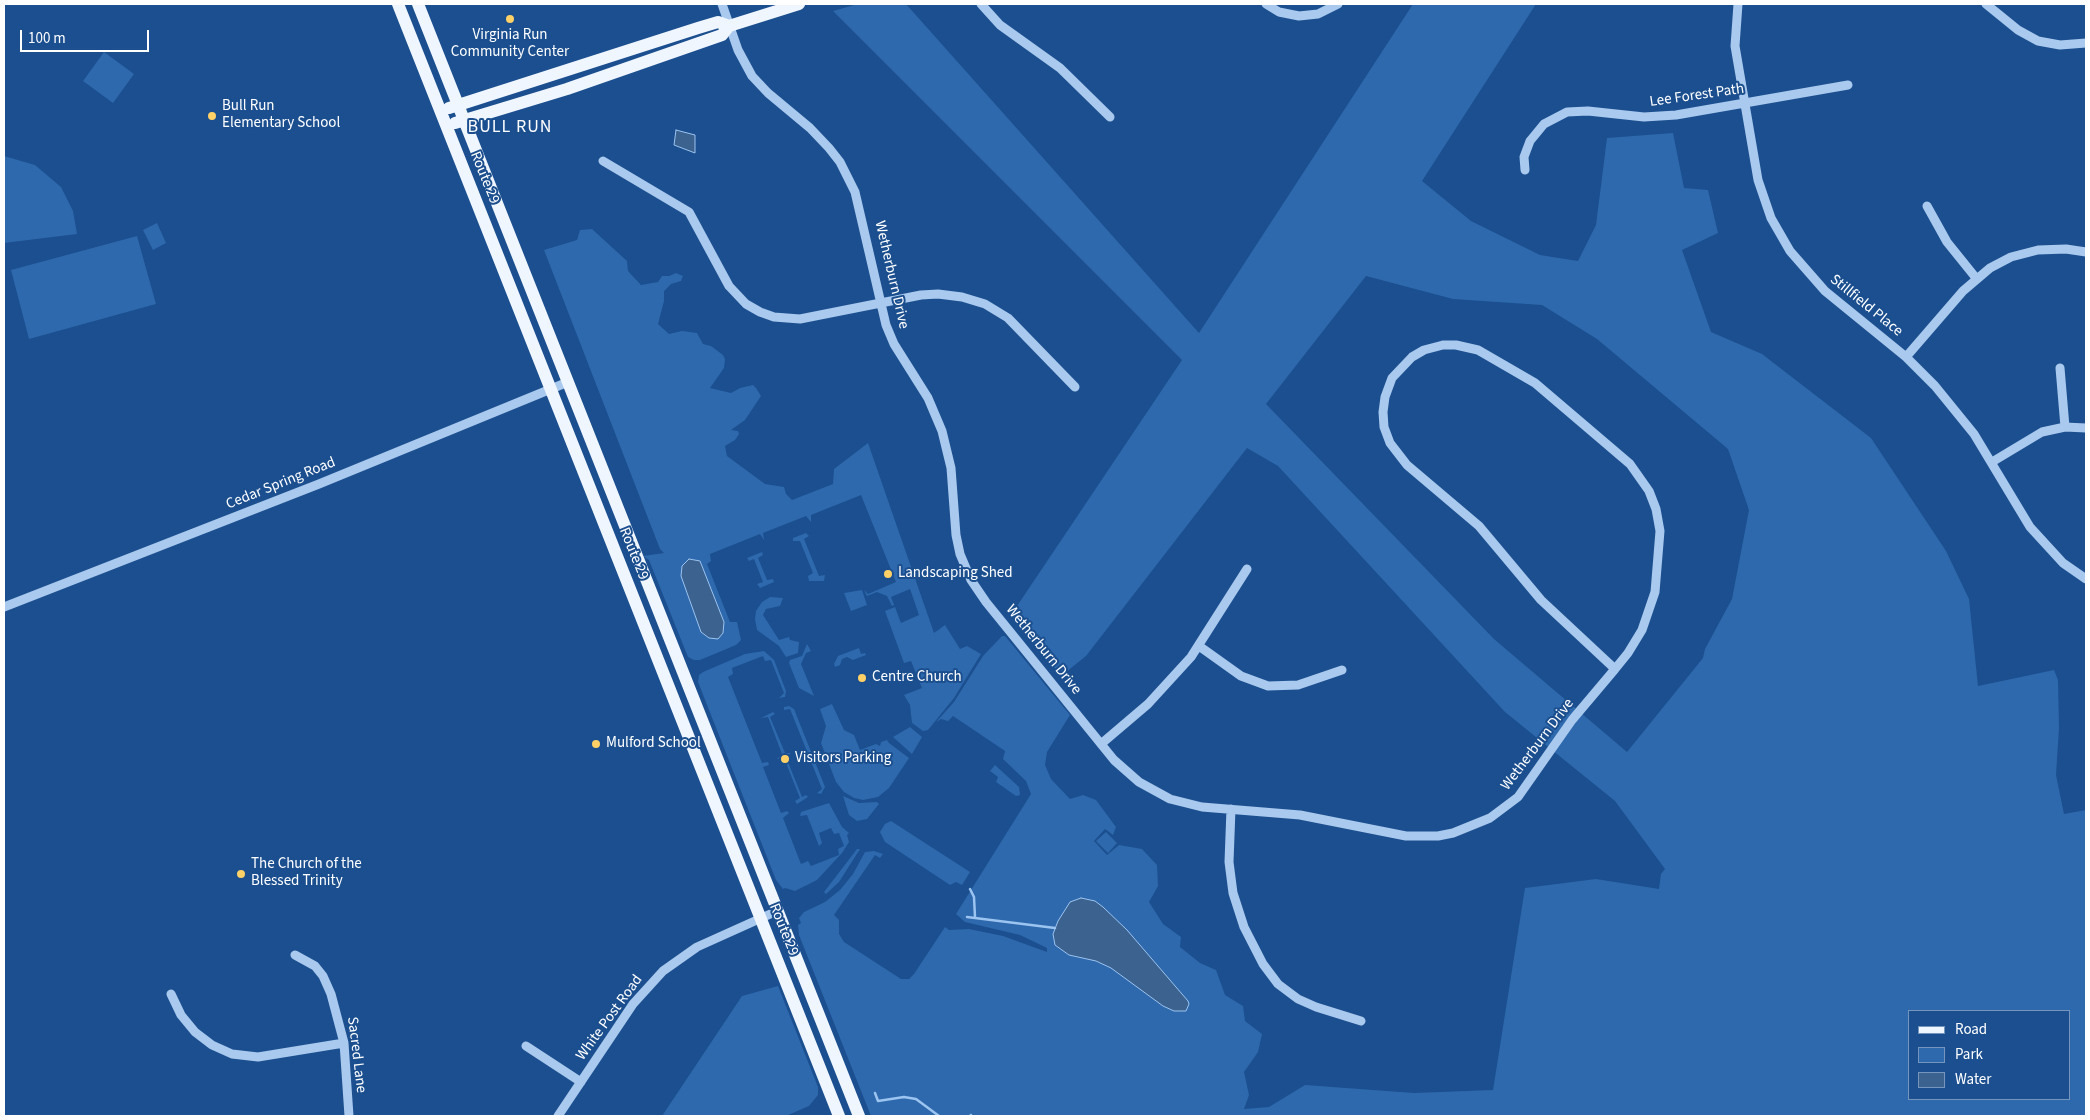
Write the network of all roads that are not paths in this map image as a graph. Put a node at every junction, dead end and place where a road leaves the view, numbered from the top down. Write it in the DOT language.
graph roads {
  1 [pos="398,4"];
  2 [pos="418,4"];
  3 [pos="722,4"];
  4 [pos="799,4"];
  5 [pos="981,4"];
  6 [pos="1266,4"];
  7 [pos="1338,4"];
  8 [pos="1738,4"];
  9 [pos="1986,4"];
  10 [pos="729,26"];
  11 [pos="2086,43"];
  12 [pos="1848,85"];
  13 [pos="1744,103"];
  14 [pos="457,105"];
  15 [pos="440,110"];
  16 [pos="1110,117"];
  17 [pos="464,121"];
  18 [pos="446,126"];
  19 [pos="602,161"];
  20 [pos="1524,170"];
  21 [pos="1927,206"];
  22 [pos="2086,252"];
  23 [pos="1976,278"];
  24 [pos="881,303"];
  25 [pos="1906,357"];
  26 [pos="2060,368"];
  27 [pos="568,382"];
  28 [pos="1075,387"];
  29 [pos="551,389"];
  30 [pos="2065,427"];
  31 [pos="2086,428"];
  32 [pos="1992,462"];
  33 [pos="1248,569"];
  34 [pos="2086,579"];
  35 [pos="4,607"];
  36 [pos="1200,646"];
  37 [pos="1615,669"];
  38 [pos="1342,670"];
  39 [pos="1101,744"];
  40 [pos="1231,809"];
  41 [pos="778,911"];
  42 [pos="760,918"];
  43 [pos="295,955"];
  44 [pos="171,994"];
  45 [pos="1361,1021"];
  46 [pos="344,1044"];
  47 [pos="526,1046"];
  48 [pos="581,1082"];
  49 [pos="349,1116"];
  50 [pos="558,1116"];
  51 [pos="839,1116"];
  52 [pos="859,1116"];
  1 -- 15 [label="main road, Route 29"];
  2 -- 14 [label="main road, Route 29"];
  3 -- 10 [label="street, Wetherburn Drive"];
  4 -- 10 [label="main road"];
  5 -- 16 [label="street"];
  6 -- 7 [label="street"];
  8 -- 13 [label="street, Stillfield Place"];
  9 -- 11 [label="street"];
  10 -- 14 [label="main road"];
  10 -- 17 [label="main road"];
  10 -- 24 [label="street, Wetherburn Drive"];
  12 -- 13 [label="street, Lee Forest Path"];
  13 -- 20 [label="street, Lee Forest Path"];
  13 -- 25 [label="street, Stillfield Place"];
  14 -- 15 [label="main road"];
  14 -- 17 [label="main road, Route 29"];
  15 -- 18 [label="main road, Route 29"];
  17 -- 18 [label="main road"];
  17 -- 27 [label="main road, Route 29"];
  18 -- 29 [label="main road, Route 29"];
  19 -- 24 [label="street"];
  21 -- 23 [label="street"];
  22 -- 23 [label="street"];
  23 -- 25 [label="street"];
  24 -- 28 [label="street"];
  24 -- 39 [label="street, Wetherburn Drive"];
  25 -- 32 [label="street, Stillfield Place"];
  26 -- 30 [label="street"];
  27 -- 29 [label="street, Cedar Spring Road"];
  27 -- 41 [label="main road, Route 29"];
  29 -- 35 [label="street, Cedar Spring Road"];
  29 -- 42 [label="main road, Route 29"];
  30 -- 31 [label="street"];
  30 -- 32 [label="street"];
  32 -- 34 [label="street, Stillfield Place"];
  33 -- 36 [label="street"];
  36 -- 38 [label="street"];
  36 -- 39 [label="street"];
  37 -- 37 [label="street, Wetherburn Drive"];
  37 -- 40 [label="street, Wetherburn Drive"];
  39 -- 40 [label="street, Wetherburn Drive"];
  40 -- 45 [label="street"];
  41 -- 42 [label="street, White Post Road"];
  41 -- 52 [label="main road, Route 29"];
  42 -- 48 [label="street, White Post Road"];
  42 -- 51 [label="main road, Route 29"];
  43 -- 46 [label="street, Sacred Lane"];
  44 -- 46 [label="street"];
  46 -- 49 [label="street, Sacred Lane"];
  47 -- 48 [label="street"];
  48 -- 50 [label="street, White Post Road"];
}
